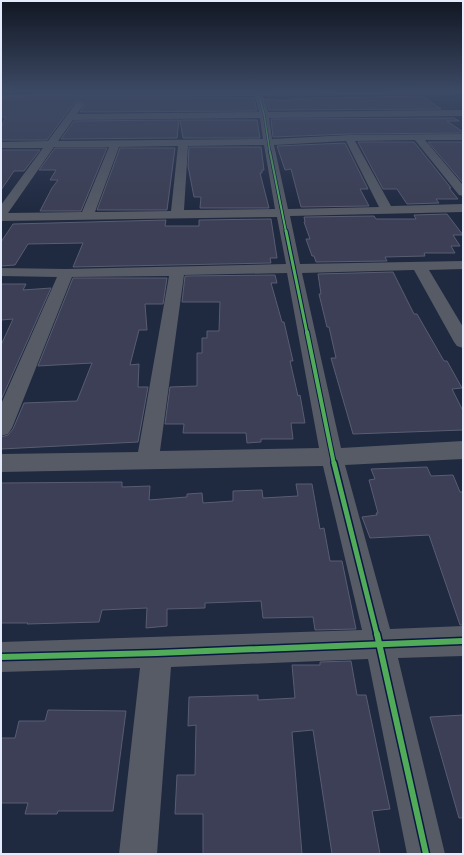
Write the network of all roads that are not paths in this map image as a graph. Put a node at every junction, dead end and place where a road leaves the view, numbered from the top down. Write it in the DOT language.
graph roads {
  1 [pos="60,132"];
  2 [pos="266,132"];
  3 [pos="463,137"];
  4 [pos="349,138"];
  5 [pos="418,138"];
  6 [pos="268,142"];
  7 [pos="115,144"];
  8 [pos="183,144"];
  9 [pos="1,145"];
  10 [pos="50,145"];
  11 [pos="28,157"];
  12 [pos="42,157"];
  13 [pos="463,192"];
  14 [pos="463,208"];
  15 [pos="387,210"];
  16 [pos="282,212"];
  17 [pos="1,214"];
  18 [pos="177,214"];
  19 [pos="87,216"];
  20 [pos="1,217"];
  21 [pos="463,265"];
  22 [pos="419,266"];
  23 [pos="294,269"];
  24 [pos="177,271"];
  25 [pos="1,272"];
  26 [pos="66,273"];
  27 [pos="463,342"];
  28 [pos="1,428"];
  29 [pos="463,450"];
  30 [pos="332,457"];
  31 [pos="148,462"];
  32 [pos="1,463"];
  33 [pos="463,641"];
  34 [pos="380,645"];
  35 [pos="157,653"];
  36 [pos="1,657"];
  37 [pos="138,854"];
  38 [pos="426,854"];
  1 -- 10 [label="street"];
  2 -- 6 [label="street"];
  3 -- 5 [label="street"];
  4 -- 5 [label="street"];
  4 -- 6 [label="street"];
  4 -- 15 [label="street"];
  5 -- 13 [label="street"];
  6 -- 8 [label="street"];
  6 -- 16 [label="street"];
  7 -- 8 [label="street"];
  7 -- 10 [label="street"];
  7 -- 19 [label="street"];
  8 -- 18 [label="street"];
  9 -- 10 [label="street"];
  10 -- 12 [label="street"];
  11 -- 12 [label="street"];
  12 -- 17 [label="street"];
  14 -- 15 [label="street"];
  15 -- 16 [label="street"];
  16 -- 18 [label="street"];
  16 -- 23 [label="street"];
  18 -- 19 [label="street"];
  19 -- 20 [label="street"];
  21 -- 22 [label="street"];
  22 -- 23 [label="street"];
  22 -- 27 [label="street"];
  23 -- 24 [label="street"];
  23 -- 30 [label="street"];
  24 -- 26 [label="street"];
  24 -- 31 [label="street"];
  25 -- 26 [label="street"];
  26 -- 28 [label="street"];
  29 -- 30 [label="street"];
  30 -- 31 [label="street"];
  30 -- 34 [label="street"];
  31 -- 32 [label="street"];
  33 -- 34 [label="street"];
  34 -- 35 [label="street"];
  34 -- 38 [label="street"];
  35 -- 36 [label="street"];
  35 -- 37 [label="street"];
}
